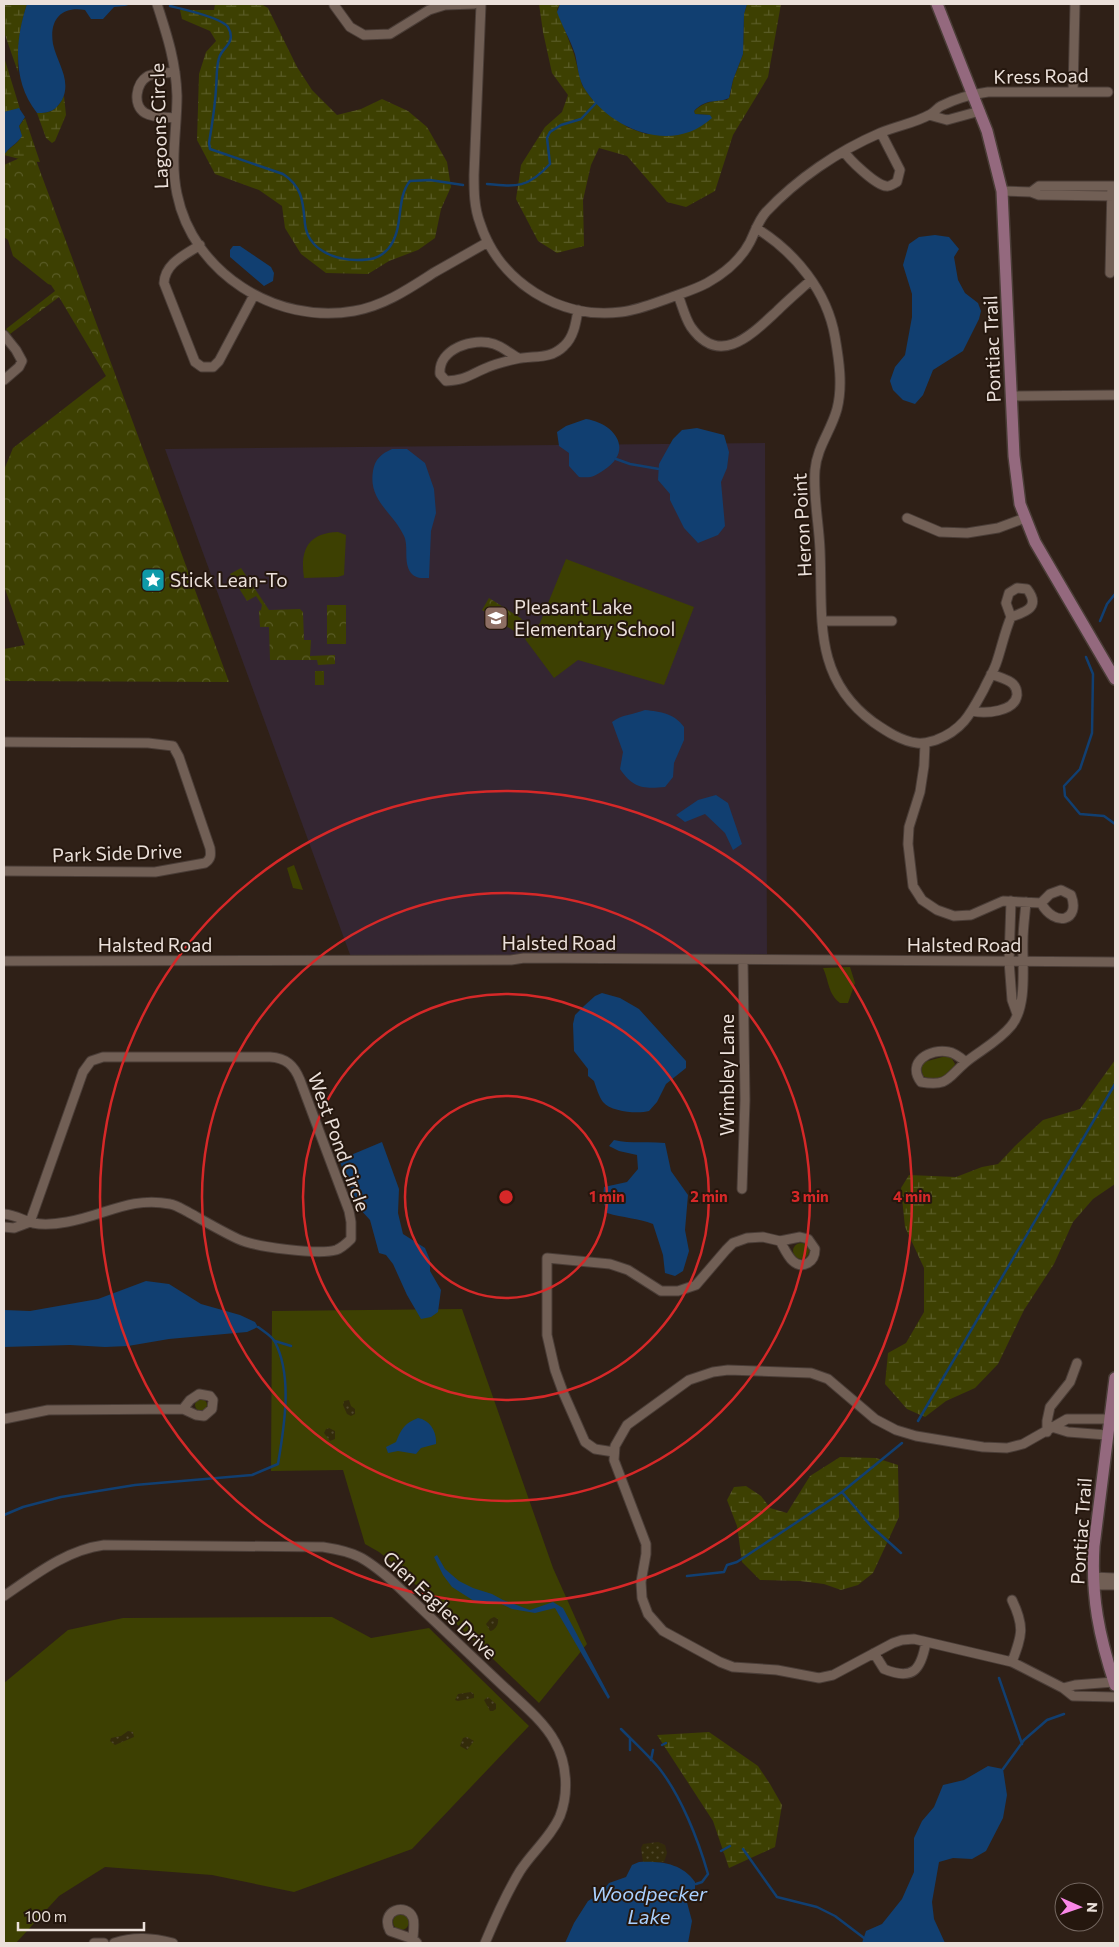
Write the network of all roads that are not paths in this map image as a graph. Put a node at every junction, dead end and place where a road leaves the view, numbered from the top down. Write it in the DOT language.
graph roads {
  1 [pos="157,4"];
  2 [pos="474,4"];
  3 [pos="481,4"];
  4 [pos="937,4"];
  5 [pos="1075,4"];
  6 [pos="334,5"];
  7 [pos="175,72"];
  8 [pos="1073,92"];
  9 [pos="1108,92"];
  10 [pos="974,94"];
  11 [pos="980,110"];
  12 [pos="929,115"];
  13 [pos="176,118"];
  14 [pos="881,133"];
  15 [pos="844,151"];
  16 [pos="1114,186"];
  17 [pos="1002,192"];
  18 [pos="1031,192"];
  19 [pos="1113,196"];
  20 [pos="756,228"];
  21 [pos="488,242"];
  22 [pos="200,245"];
  23 [pos="1110,273"];
  24 [pos="811,280"];
  25 [pos="254,295"];
  26 [pos="678,295"];
  27 [pos="578,310"];
  28 [pos="4,335"];
  29 [pos="518,358"];
  30 [pos="4,380"];
  31 [pos="1115,395"];
  32 [pos="1012,396"];
  33 [pos="907,518"];
  34 [pos="1025,518"];
  35 [pos="1011,617"];
  36 [pos="822,621"];
  37 [pos="892,621"];
  38 [pos="991,674"];
  39 [pos="1115,679"];
  40 [pos="972,711"];
  41 [pos="4,742"];
  42 [pos="925,744"];
  43 [pos="4,871"];
  44 [pos="1011,901"];
  45 [pos="1026,902"];
  46 [pos="1041,904"];
  47 [pos="4,961"];
  48 [pos="743,961"];
  49 [pos="1009,961"];
  50 [pos="1023,961"];
  51 [pos="1115,962"];
  52 [pos="1017,1014"];
  53 [pos="966,1062"];
  54 [pos="742,1189"];
  55 [pos="4,1214"];
  56 [pos="30,1222"];
  57 [pos="4,1227"];
  58 [pos="780,1241"];
  59 [pos="1077,1363"];
  60 [pos="1115,1378"];
  61 [pos="184,1409"];
  62 [pos="4,1419"];
  63 [pos="1109,1419"];
  64 [pos="1051,1430"];
  65 [pos="1107,1435"];
  66 [pos="614,1452"];
  67 [pos="1115,1578"];
  68 [pos="1093,1581"];
  69 [pos="1115,1585"];
  70 [pos="4,1596"];
  71 [pos="1012,1600"];
  72 [pos="926,1642"];
  73 [pos="874,1653"];
  74 [pos="1012,1662"];
  75 [pos="1115,1684"];
  76 [pos="1063,1688"];
  77 [pos="1115,1697"];
  78 [pos="94,1943"];
  79 [pos="104,1943"];
  80 [pos="114,1943"];
  81 [pos="173,1943"];
  82 [pos="485,1943"];
  1 -- 7 [label="street, Lagoons Circle"];
  2 -- 6 [label="street"];
  3 -- 21 [label="street"];
  4 -- 10 [label="main road, Pontiac Trail"];
  5 -- 8 [label="street"];
  7 -- 13 [label="street, Lagoons Circle"];
  7 -- 13 [label="street"];
  8 -- 9 [label="street, Kress Road"];
  8 -- 10 [label="street, Kress Road"];
  10 -- 11 [label="main road, Pontiac Trail"];
  10 -- 12 [label="street"];
  11 -- 12 [label="street"];
  11 -- 17 [label="main road, Pontiac Trail"];
  12 -- 14 [label="street"];
  13 -- 22 [label="street, Lagoons Circle"];
  14 -- 15 [label="street"];
  14 -- 15 [label="street"];
  15 -- 20 [label="street"];
  16 -- 18 [label="street"];
  16 -- 19 [label="street"];
  17 -- 18 [label="street"];
  17 -- 32 [label="main road, Pontiac Trail"];
  18 -- 19 [label="street"];
  19 -- 23 [label="street"];
  20 -- 24 [label="street, Heron Point"];
  20 -- 26 [label="street"];
  21 -- 25 [label="street, Lagoons Circle"];
  21 -- 27 [label="street"];
  22 -- 25 [label="street, Lagoons Circle"];
  22 -- 25 [label="street"];
  24 -- 26 [label="street"];
  24 -- 36 [label="street, Heron Point"];
  26 -- 27 [label="street"];
  27 -- 29 [label="street"];
  28 -- 30 [label="street"];
  29 -- 29 [label="street"];
  31 -- 32 [label="street"];
  32 -- 34 [label="main road, Pontiac Trail"];
  33 -- 34 [label="street"];
  34 -- 39 [label="main road, Pontiac Trail"];
  35 -- 38 [label="street"];
  36 -- 37 [label="street"];
  36 -- 42 [label="street, Heron Point"];
  38 -- 40 [label="street"];
  38 -- 40 [label="street"];
  40 -- 42 [label="street"];
  41 -- 43 [label="street, Park Side Drive"];
  42 -- 44 [label="street"];
  44 -- 45 [label="street"];
  44 -- 49 [label="street"];
  45 -- 46 [label="street"];
  45 -- 50 [label="street"];
  47 -- 48 [label="street, Halsted Road"];
  48 -- 49 [label="street, Halsted Road"];
  48 -- 54 [label="street, Wimbley Lane"];
  49 -- 50 [label="street, Halsted Road"];
  49 -- 52 [label="street"];
  50 -- 51 [label="street, Halsted Road"];
  50 -- 52 [label="street"];
  52 -- 53 [label="street"];
  53 -- 53 [label="street"];
  55 -- 56 [label="street, West Pond Circle"];
  56 -- 56 [label="street, West Pond Circle"];
  56 -- 57 [label="street, West Pond Circle"];
  58 -- 66 [label="street"];
  59 -- 64 [label="street"];
  60 -- 63 [label="main road, Pontiac Trail"];
  61 -- 62 [label="street"];
  63 -- 64 [label="street"];
  63 -- 65 [label="main road, Pontiac Trail"];
  64 -- 65 [label="street"];
  64 -- 66 [label="street"];
  65 -- 68 [label="main road, Pontiac Trail"];
  66 -- 73 [label="street"];
  67 -- 68 [label="street"];
  68 -- 69 [label="street"];
  68 -- 75 [label="main road, Pontiac Trail"];
  70 -- 82 [label="street, Glen Eagles Drive"];
  71 -- 74 [label="street"];
  72 -- 73 [label="street"];
  72 -- 73 [label="street"];
  72 -- 74 [label="street"];
  74 -- 76 [label="street"];
  75 -- 76 [label="street"];
  76 -- 77 [label="street"];
  78 -- 79 [label="street"];
  80 -- 81 [label="street"];
}
